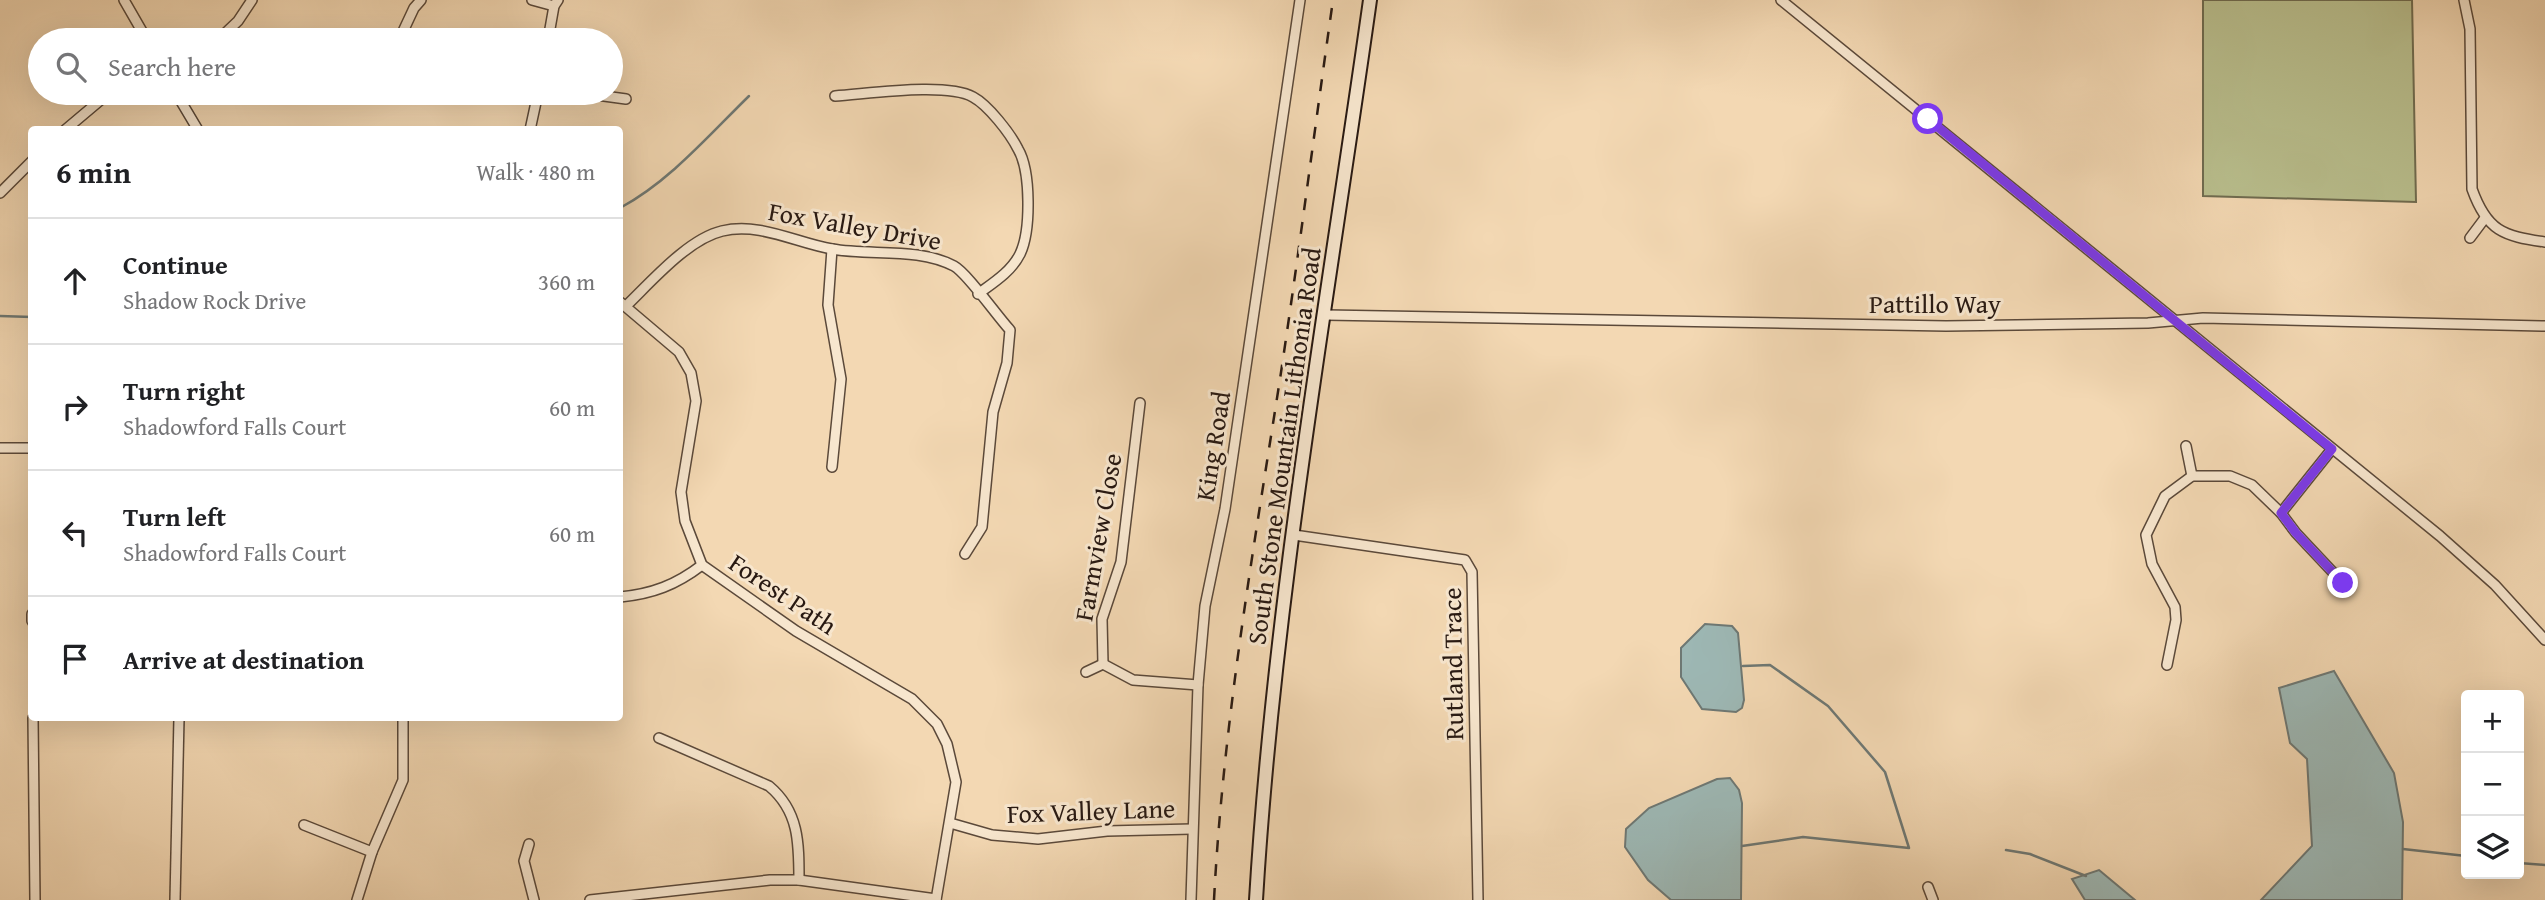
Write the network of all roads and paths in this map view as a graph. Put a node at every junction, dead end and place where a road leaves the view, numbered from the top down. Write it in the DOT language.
graph roads {
  1 [pos="124,0"];
  2 [pos="252,0"];
  3 [pos="421,0"];
  4 [pos="532,0"];
  5 [pos="1300,0"];
  6 [pos="1370,0"];
  7 [pos="1781,0"];
  8 [pos="2464,0"];
  9 [pos="556,3"];
  10 [pos="140,28"];
  11 [pos="231,28"];
  12 [pos="405,28"];
  13 [pos="551,28"];
  14 [pos="835,96"];
  15 [pos="623,99"];
  16 [pos="626,99"];
  17 [pos="95,105"];
  18 [pos="183,105"];
  19 [pos="535,105"];
  20 [pos="70,126"];
  21 [pos="196,126"];
  22 [pos="531,126"];
  23 [pos="28,165"];
  24 [pos="0,193"];
  25 [pos="2485,218"];
  26 [pos="2470,238"];
  27 [pos="2545,242"];
  28 [pos="832,249"];
  29 [pos="978,294"];
  30 [pos="623,304"];
  31 [pos="1326,315"];
  32 [pos="2175,322"];
  33 [pos="2545,326"];
  34 [pos="1140,403"];
  35 [pos="2186,446"];
  36 [pos="0,448"];
  37 [pos="28,448"];
  38 [pos="2332,449"];
  39 [pos="832,467"];
  40 [pos="2192,476"];
  41 [pos="2281,513"];
  42 [pos="1294,535"];
  43 [pos="965,554"];
  44 [pos="702,565"];
  45 [pos="2343,583"];
  46 [pos="623,596"];
  47 [pos="2545,640"];
  48 [pos="1103,664"];
  49 [pos="2167,664"];
  50 [pos="1086,672"];
  51 [pos="1198,685"];
  52 [pos="33,721"];
  53 [pos="179,721"];
  54 [pos="404,721"];
  55 [pos="659,738"];
  56 [pos="950,823"];
  57 [pos="304,825"];
  58 [pos="1192,829"];
  59 [pos="529,844"];
  60 [pos="372,852"];
  61 [pos="799,880"];
  62 [pos="1928,887"];
  63 [pos="936,899"];
  64 [pos="34,900"];
  65 [pos="176,900"];
  66 [pos="357,900"];
  67 [pos="534,900"];
  68 [pos="590,900"];
  69 [pos="1191,900"];
  70 [pos="1256,900"];
  71 [pos="1478,900"];
  72 [pos="1933,900"];
  1 -- 10 [label="street"];
  2 -- 11 [label="street"];
  3 -- 12 [label="street"];
  4 -- 9 [label="street"];
  5 -- 51 [label="street, King Road"];
  6 -- 31 [label="main road, South Stone Mountain Lithonia Road"];
  7 -- 32 [label="street"];
  8 -- 25 [label="street"];
  9 -- 13 [label="street"];
  14 -- 29 [label="street"];
  15 -- 16 [label="street"];
  17 -- 20 [label="street"];
  18 -- 21 [label="street"];
  19 -- 22 [label="street"];
  23 -- 24 [label="street"];
  25 -- 26 [label="street"];
  25 -- 27 [label="street"];
  28 -- 29 [label="street, Fox Valley Drive"];
  28 -- 30 [label="street, Fox Valley Drive"];
  28 -- 39 [label="street"];
  29 -- 43 [label="street, Fox Valley Drive"];
  30 -- 44 [label="street, Forest Path"];
  31 -- 32 [label="street, Pattillo Way"];
  31 -- 42 [label="main road, South Stone Mountain Lithonia Road"];
  32 -- 33 [label="street, Pattillo Way"];
  32 -- 38 [label="street"];
  34 -- 48 [label="street, Farmview Close"];
  35 -- 40 [label="street"];
  36 -- 37 [label="street"];
  38 -- 41 [label="street"];
  38 -- 47 [label="street"];
  40 -- 41 [label="street"];
  40 -- 49 [label="street"];
  41 -- 45 [label="street"];
  42 -- 70 [label="main road, South Stone Mountain Lithonia Road"];
  42 -- 71 [label="street, Rutland Trace"];
  44 -- 46 [label="street"];
  44 -- 56 [label="street, Forest Path"];
  48 -- 50 [label="street"];
  48 -- 51 [label="street"];
  51 -- 58 [label="street, King Road"];
  52 -- 64 [label="street"];
  53 -- 65 [label="street"];
  54 -- 60 [label="street"];
  55 -- 61 [label="street"];
  56 -- 58 [label="street, Fox Valley Lane"];
  56 -- 63 [label="street, Forest Path"];
  57 -- 60 [label="street"];
  58 -- 69 [label="street, King Road"];
  59 -- 67 [label="street"];
  60 -- 66 [label="street"];
  61 -- 63 [label="street"];
  61 -- 68 [label="street"];
  62 -- 72 [label="street"];
}
